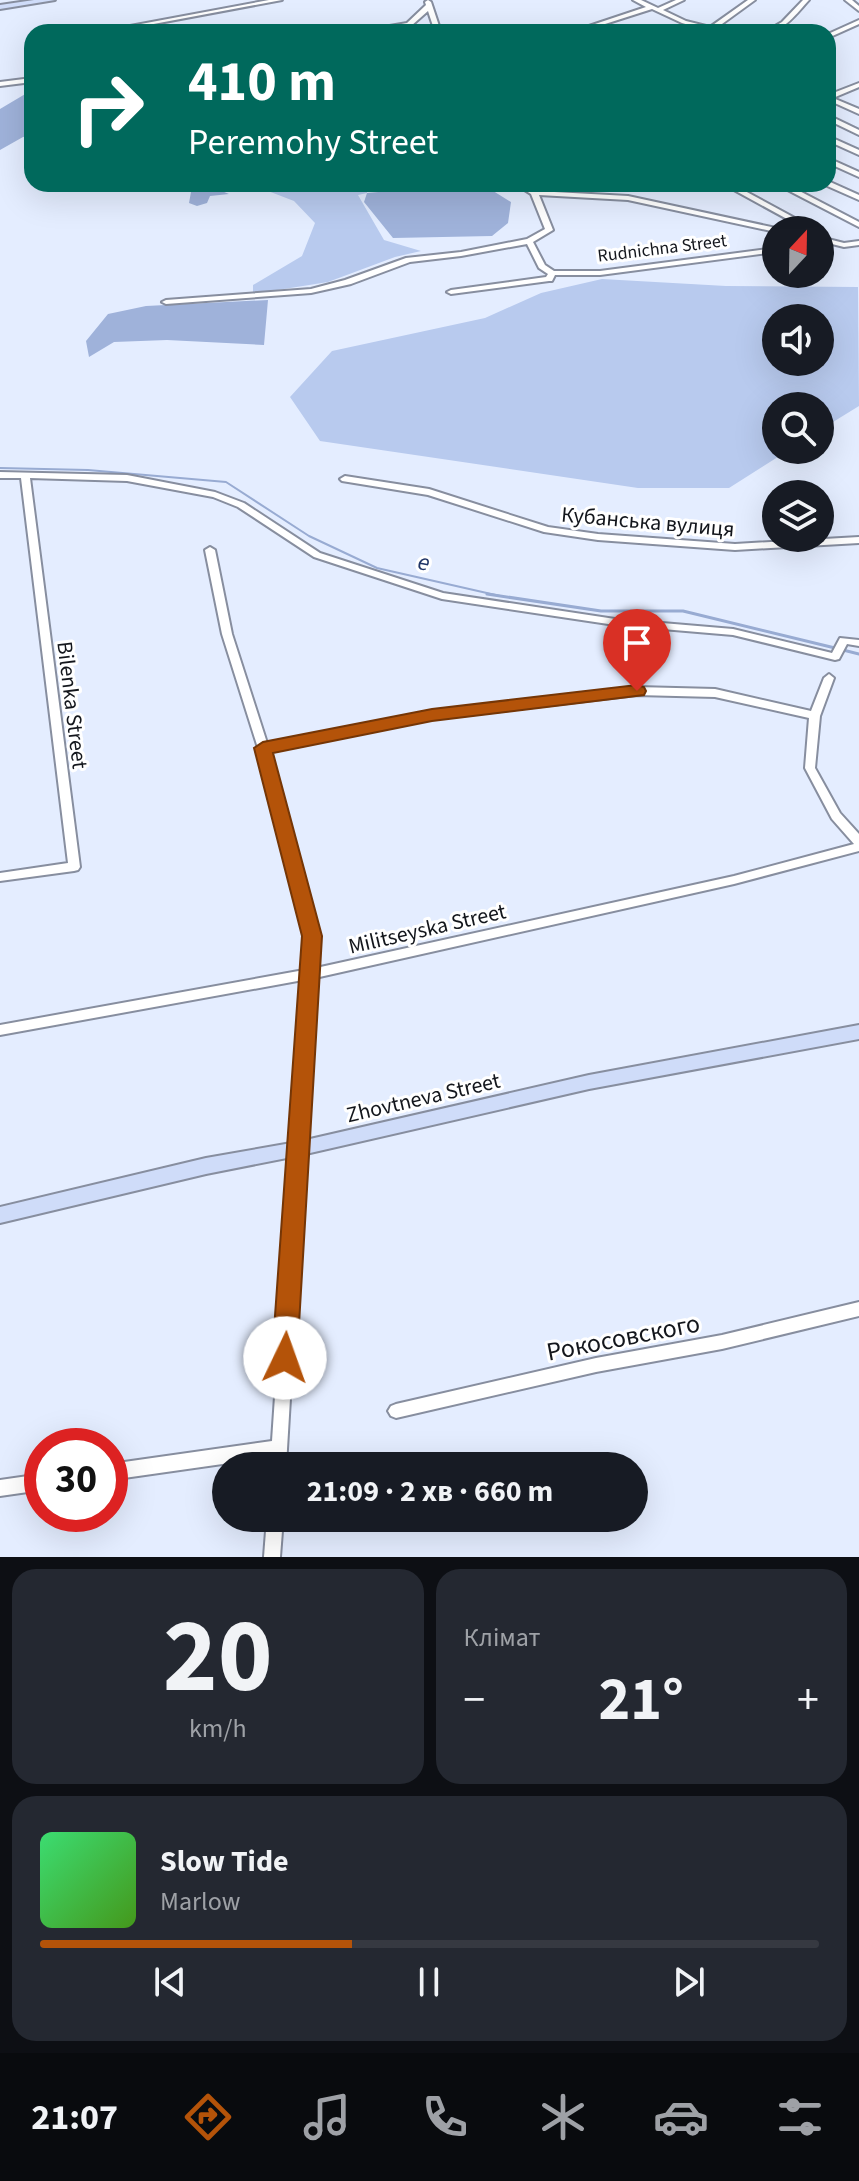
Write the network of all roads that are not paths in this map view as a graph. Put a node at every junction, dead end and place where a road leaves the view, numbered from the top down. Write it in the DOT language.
graph roads {
  1 [pos="51,0"];
  2 [pos="279,0"];
  3 [pos="636,0"];
  4 [pos="681,0"];
  5 [pos="752,0"];
  6 [pos="806,0"];
  7 [pos="848,0"];
  8 [pos="428,3"];
  9 [pos="0,7"];
  10 [pos="656,9"];
  11 [pos="859,9"];
  12 [pos="859,22"];
  13 [pos="146,24"];
  14 [pos="411,24"];
  15 [pos="435,24"];
  16 [pos="603,24"];
  17 [pos="690,24"];
  18 [pos="718,24"];
  19 [pos="782,24"];
  20 [pos="836,32"];
  21 [pos="24,81"];
  22 [pos="0,84"];
  23 [pos="859,85"];
  24 [pos="850,89"];
  25 [pos="859,93"];
  26 [pos="836,94"];
  27 [pos="836,101"];
  28 [pos="859,112"];
  29 [pos="836,121"];
  30 [pos="858,131"];
  31 [pos="836,139"];
  32 [pos="836,143"];
  33 [pos="859,153"];
  34 [pos="836,164"];
  35 [pos="859,175"];
  36 [pos="836,187"];
  37 [pos="742,192"];
  38 [pos="795,192"];
  39 [pos="534,193"];
  40 [pos="593,194"];
  41 [pos="859,198"];
  42 [pos="787,216"];
  43 [pos="859,225"];
  44 [pos="762,227"];
  45 [pos="529,241"];
  46 [pos="834,242"];
  47 [pos="859,243"];
  48 [pos="762,252"];
  49 [pos="552,273"];
  50 [pos="451,292"];
  51 [pos="166,302"];
  52 [pos="0,475"];
  53 [pos="25,475"];
  54 [pos="345,479"];
  55 [pos="859,540"];
  56 [pos="210,550"];
  57 [pos="859,643"];
  58 [pos="829,678"];
  59 [pos="815,716"];
  60 [pos="263,748"];
  61 [pos="859,845"];
  62 [pos="0,877"];
  63 [pos="310,974"];
  64 [pos="0,1030"];
  65 [pos="859,1032"];
  66 [pos="297,1149"];
  67 [pos="0,1215"];
  68 [pos="859,1309"];
  69 [pos="396,1411"];
  70 [pos="279,1448"];
  71 [pos="279,1452"];
  72 [pos="128,1469"];
  73 [pos="24,1485"];
  74 [pos="0,1488"];
  75 [pos="274,1532"];
  76 [pos="272,1557"];
  1 -- 9 [label="main road"];
  2 -- 13 [label="street"];
  3 -- 10 [label="street"];
  4 -- 10 [label="street"];
  5 -- 18 [label="street"];
  6 -- 19 [label="street"];
  7 -- 11 [label="street"];
  8 -- 14 [label="street"];
  8 -- 15 [label="street"];
  10 -- 16 [label="street"];
  10 -- 17 [label="street"];
  12 -- 20 [label="street"];
  21 -- 22 [label="street"];
  23 -- 24 [label="street"];
  24 -- 25 [label="street"];
  24 -- 26 [label="street"];
  27 -- 28 [label="street"];
  29 -- 30 [label="street"];
  30 -- 31 [label="street"];
  32 -- 33 [label="street"];
  34 -- 35 [label="street"];
  36 -- 41 [label="street"];
  37 -- 42 [label="street"];
  38 -- 43 [label="street"];
  39 -- 40 [label="street, Rudnichna Street"];
  39 -- 45 [label="street"];
  40 -- 44 [label="street, Rudnichna Street"];
  45 -- 49 [label="street"];
  45 -- 51 [label="street"];
  46 -- 47 [label="street"];
  48 -- 49 [label="street, Rudnichna Street"];
  49 -- 50 [label="street, Rudnichna Street"];
  52 -- 53 [label="street"];
  53 -- 57 [label="street"];
  53 -- 62 [label="street, Bilenka Street"];
  54 -- 55 [label="street, Кубанська вулиця"];
  56 -- 60 [label="street"];
  58 -- 59 [label="street"];
  59 -- 60 [label="street"];
  59 -- 61 [label="street"];
  60 -- 63 [label="street"];
  61 -- 63 [label="street, Militseyska Street"];
  63 -- 64 [label="street, Militseyska Street"];
  63 -- 66 [label="street"];
  65 -- 66 [label="main road, Zhovtneva Street"];
  66 -- 67 [label="main road, Zhovtneva Street"];
  66 -- 70 [label="street"];
  68 -- 69 [label="street, Рокосовского"];
  70 -- 71 [label="street"];
  70 -- 72 [label="street"];
  73 -- 74 [label="street"];
  75 -- 76 [label="street"];
}
